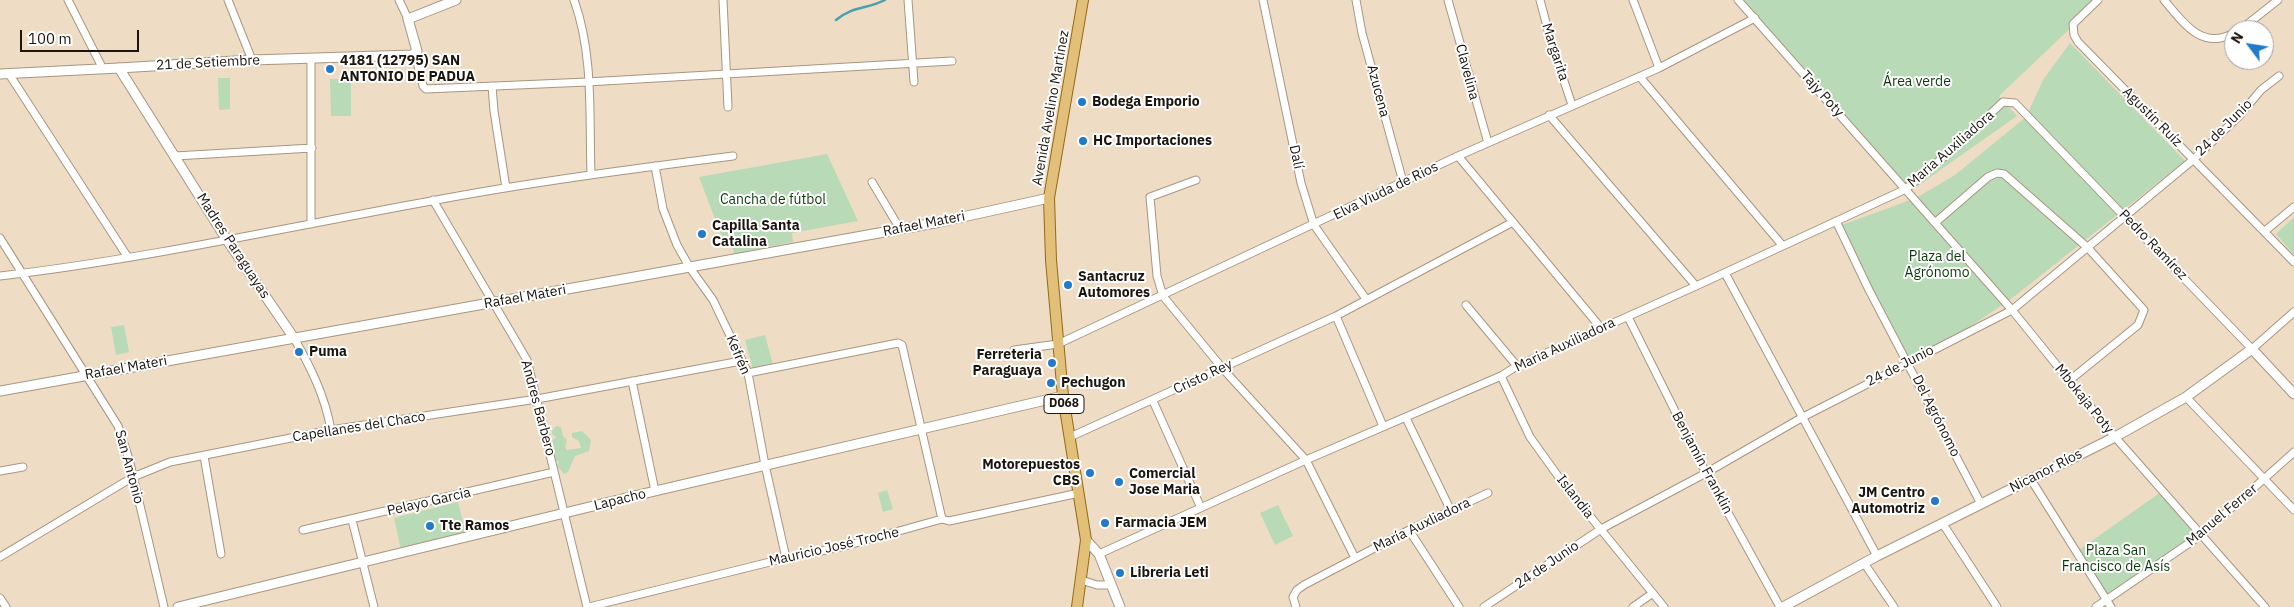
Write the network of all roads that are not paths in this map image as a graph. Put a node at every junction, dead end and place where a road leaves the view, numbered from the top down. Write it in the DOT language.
graph roads {
  1 [pos="68,0"];
  2 [pos="228,0"];
  3 [pos="399,0"];
  4 [pos="456,0"];
  5 [pos="574,0"];
  6 [pos="723,0"];
  7 [pos="908,0"];
  8 [pos="1083,0"];
  9 [pos="1263,0"];
  10 [pos="1356,0"];
  11 [pos="1448,0"];
  12 [pos="1540,0"];
  13 [pos="1633,0"];
  14 [pos="1738,0"];
  15 [pos="2098,0"];
  16 [pos="2164,0"];
  17 [pos="2278,0"];
  18 [pos="1755,18"];
  19 [pos="408,19"];
  20 [pos="2253,20"];
  21 [pos="2224,37"];
  22 [pos="415,54"];
  23 [pos="311,58"];
  24 [pos="252,60"];
  25 [pos="952,61"];
  26 [pos="914,63"];
  27 [pos="119,68"];
  28 [pos="1659,68"];
  29 [pos="103,69"];
  30 [pos="726,73"];
  31 [pos="5,74"];
  32 [pos="2279,76"];
  33 [pos="1640,77"];
  34 [pos="587,82"];
  35 [pos="914,82"];
  36 [pos="492,86"];
  37 [pos="2008,101"];
  38 [pos="1572,105"];
  39 [pos="728,107"];
  40 [pos="1549,115"];
  41 [pos="1488,143"];
  42 [pos="312,148"];
  43 [pos="176,156"];
  44 [pos="733,156"];
  45 [pos="1458,156"];
  46 [pos="2194,159"];
  47 [pos="655,166"];
  48 [pos="591,175"];
  49 [pos="1196,180"];
  50 [pos="872,182"];
  51 [pos="1403,182"];
  52 [pos="506,188"];
  53 [pos="1906,189"];
  54 [pos="1049,198"];
  55 [pos="433,200"];
  56 [pos="2294,207"];
  57 [pos="2125,216"];
  58 [pos="1836,221"];
  59 [pos="1513,222"];
  60 [pos="1936,222"];
  61 [pos="311,224"];
  62 [pos="1314,225"];
  63 [pos="900,229"];
  64 [pos="2266,231"];
  65 [pos="0,238"];
  66 [pos="227,240"];
  67 [pos="1782,245"];
  68 [pos="2088,248"];
  69 [pos="127,256"];
  70 [pos="2294,262"];
  71 [pos="690,268"];
  72 [pos="22,273"];
  73 [pos="1724,273"];
  74 [pos="0,276"];
  75 [pos="1696,286"];
  76 [pos="1163,296"];
  77 [pos="1366,299"];
  78 [pos="492,303"];
  79 [pos="1466,306"];
  80 [pos="2012,310"];
  81 [pos="2294,312"];
  82 [pos="1336,316"];
  83 [pos="1628,317"];
  84 [pos="1602,328"];
  85 [pos="294,338"];
  86 [pos="1058,344"];
  87 [pos="2252,349"];
  88 [pos="1014,350"];
  89 [pos="741,361"];
  90 [pos="1908,362"];
  91 [pos="1517,366"];
  92 [pos="1223,369"];
  93 [pos="748,372"];
  94 [pos="87,374"];
  95 [pos="1501,376"];
  96 [pos="2070,380"];
  97 [pos="632,381"];
  98 [pos="0,391"];
  99 [pos="2294,394"];
  100 [pos="1063,396"];
  101 [pos="2186,397"];
  102 [pos="537,399"];
  103 [pos="1153,401"];
  104 [pos="1803,417"];
  105 [pos="1406,418"];
  106 [pos="1383,426"];
  107 [pos="923,428"];
  108 [pos="331,430"];
  109 [pos="1070,437"];
  110 [pos="2114,437"];
  111 [pos="2294,452"];
  112 [pos="204,456"];
  113 [pos="1306,460"];
  114 [pos="765,465"];
  115 [pos="23,467"];
  116 [pos="0,471"];
  117 [pos="554,472"];
  118 [pos="1706,474"];
  119 [pos="133,477"];
  120 [pos="2030,478"];
  121 [pos="2264,479"];
  122 [pos="656,491"];
  123 [pos="1080,493"];
  124 [pos="1488,493"];
  125 [pos="1981,504"];
  126 [pos="1201,508"];
  127 [pos="2294,510"];
  128 [pos="1450,511"];
  129 [pos="564,514"];
  130 [pos="942,519"];
  131 [pos="352,520"];
  132 [pos="1942,524"];
  133 [pos="1601,529"];
  134 [pos="303,530"];
  135 [pos="1409,530"];
  136 [pos="2201,535"];
  137 [pos="1086,540"];
  138 [pos="221,554"];
  139 [pos="1100,554"];
  140 [pos="1877,556"];
  141 [pos="0,557"];
  142 [pos="786,558"];
  143 [pos="1355,558"];
  144 [pos="362,563"];
  145 [pos="1864,563"];
  146 [pos="1081,580"];
  147 [pos="1110,582"];
  148 [pos="1653,593"];
  149 [pos="0,598"];
  150 [pos="2109,604"];
  151 [pos="2262,605"];
  152 [pos="6,607"];
  153 [pos="164,607"];
  154 [pos="178,607"];
  155 [pos="374,607"];
  156 [pos="588,607"];
  157 [pos="1077,607"];
  158 [pos="1120,607"];
  159 [pos="1296,607"];
  160 [pos="1459,607"];
  161 [pos="1484,607"];
  162 [pos="1632,607"];
  163 [pos="1664,607"];
  164 [pos="1782,607"];
  165 [pos="1894,607"];
  166 [pos="1997,607"];
  167 [pos="2096,607"];
  168 [pos="2253,607"];
  1 -- 29 [label="street"];
  2 -- 24 [label="street"];
  3 -- 19 [label="street"];
  4 -- 19 [label="street"];
  5 -- 34 [label="street"];
  6 -- 30 [label="street"];
  7 -- 26 [label="street"];
  8 -- 54 [label="main road, Avenida Avelino Martinez / D068"];
  9 -- 62 [label="street, Dalí"];
  10 -- 51 [label="street, Azucena"];
  11 -- 41 [label="street, Clavelina"];
  12 -- 38 [label="street, Margarita"];
  13 -- 28 [label="street"];
  14 -- 18 [label="street, Tajy Poty"];
  15 -- 46 [label="street, Agustín Ruíz"];
  16 -- 21 [label="street"];
  17 -- 20 [label="street"];
  18 -- 28 [label="street, Elva Viuda de Rios"];
  18 -- 53 [label="street, Tajy Poty"];
  19 -- 22 [label="street"];
  22 -- 23 [label="street, 21 de Setiembre"];
  22 -- 36 [label="street"];
  23 -- 24 [label="street, 21 de Setiembre"];
  23 -- 42 [label="street"];
  24 -- 27 [label="street, 21 de Setiembre"];
  25 -- 26 [label="street"];
  26 -- 30 [label="street"];
  26 -- 35 [label="street"];
  27 -- 29 [label="street, 21 de Setiembre"];
  27 -- 43 [label="street, Madres Paraguayas"];
  28 -- 33 [label="street, Elva Viuda de Rios"];
  29 -- 31 [label="street, 21 de Setiembre"];
  30 -- 34 [label="street"];
  30 -- 39 [label="street"];
  31 -- 69 [label="street"];
  32 -- 46 [label="street, 24 de Junio"];
  33 -- 38 [label="street, Elva Viuda de Rios"];
  33 -- 67 [label="street"];
  34 -- 36 [label="street"];
  34 -- 48 [label="street"];
  36 -- 52 [label="street"];
  37 -- 53 [label="street, Maria Auxiliadora"];
  37 -- 57 [label="street, Pedro Ramírez"];
  38 -- 40 [label="street, Elva Viuda de Rios"];
  40 -- 41 [label="street, Elva Viuda de Rios"];
  40 -- 75 [label="street"];
  41 -- 45 [label="street, Elva Viuda de Rios"];
  42 -- 43 [label="street"];
  42 -- 61 [label="street"];
  43 -- 66 [label="street, Madres Paraguayas"];
  44 -- 47 [label="street"];
  45 -- 51 [label="street, Elva Viuda de Rios"];
  45 -- 59 [label="street"];
  46 -- 57 [label="street, 24 de Junio"];
  46 -- 64 [label="street, Agustín Ruíz"];
  47 -- 48 [label="street"];
  47 -- 71 [label="street, Kefrén"];
  48 -- 52 [label="street"];
  49 -- 76 [label="street"];
  50 -- 63 [label="street"];
  51 -- 62 [label="street, Elva Viuda de Rios"];
  52 -- 55 [label="street"];
  53 -- 58 [label="street, Maria Auxiliadora"];
  53 -- 60 [label="street, Mbokaja Poty"];
  54 -- 63 [label="street, Rafael Materi"];
  54 -- 86 [label="main road, Avenida Avelino Martinez / D068"];
  55 -- 61 [label="street"];
  55 -- 78 [label="street, Andres Barbero"];
  56 -- 64 [label="street"];
  57 -- 68 [label="street, 24 de Junio"];
  57 -- 87 [label="street, Pedro Ramírez"];
  58 -- 67 [label="street, Maria Auxiliadora"];
  58 -- 90 [label="street, Del Agrónomo"];
  59 -- 77 [label="street, Cristo Rey"];
  59 -- 84 [label="street"];
  60 -- 68 [label="street"];
  60 -- 80 [label="street, Mbokaja Poty"];
  61 -- 66 [label="street"];
  62 -- 76 [label="street, Elva Viuda de Rios"];
  62 -- 77 [label="street, Dalí"];
  63 -- 71 [label="street, Rafael Materi"];
  64 -- 70 [label="street, Agustín Ruíz"];
  65 -- 72 [label="street, San Antonio"];
  66 -- 69 [label="street"];
  66 -- 85 [label="street, Madres Paraguayas"];
  67 -- 73 [label="street, Maria Auxiliadora"];
  68 -- 80 [label="street, 24 de Junio"];
  68 -- 96 [label="street"];
  69 -- 72 [label="street"];
  71 -- 78 [label="street, Rafael Materi"];
  71 -- 89 [label="street, Kefrén"];
  72 -- 74 [label="street"];
  72 -- 94 [label="street, San Antonio"];
  73 -- 75 [label="street, Maria Auxiliadora"];
  73 -- 104 [label="street"];
  75 -- 83 [label="street, Maria Auxiliadora"];
  76 -- 86 [label="street, Elva Viuda de Rios"];
  76 -- 92 [label="street"];
  77 -- 82 [label="street, Cristo Rey"];
  78 -- 85 [label="street, Rafael Materi"];
  78 -- 102 [label="street, Andres Barbero"];
  79 -- 91 [label="street"];
  80 -- 90 [label="street, 24 de Junio"];
  80 -- 96 [label="street, Mbokaja Poty"];
  81 -- 87 [label="street, Nicanor Ríos"];
  82 -- 92 [label="street, Cristo Rey"];
  82 -- 106 [label="street"];
  83 -- 84 [label="street, Maria Auxiliadora"];
  83 -- 118 [label="street, Benjamín Franklin"];
  84 -- 91 [label="street, Maria Auxiliadora"];
  85 -- 94 [label="street, Rafael Materi"];
  85 -- 108 [label="street, Madres Paraguayas"];
  86 -- 88 [label="street, Elva Viuda de Rios"];
  86 -- 100 [label="main road, Avenida Avelino Martinez / D068"];
  87 -- 99 [label="street, Pedro Ramírez"];
  87 -- 101 [label="street, Nicanor Ríos"];
  89 -- 93 [label="street, Kefrén"];
  89 -- 97 [label="street, Capellanes del Chaco"];
  90 -- 104 [label="street, 24 de Junio"];
  90 -- 125 [label="street, Del Agrónomo"];
  91 -- 95 [label="street, Maria Auxiliadora"];
  92 -- 103 [label="street, Cristo Rey"];
  92 -- 113 [label="street"];
  93 -- 107 [label="street"];
  93 -- 114 [label="street, Kefrén"];
  94 -- 98 [label="street, Rafael Materi"];
  94 -- 119 [label="street, San Antonio"];
  95 -- 105 [label="street, Maria Auxiliadora"];
  95 -- 133 [label="street, Islandia"];
  96 -- 110 [label="street, Mbokaja Poty"];
  97 -- 102 [label="street, Capellanes del Chaco"];
  97 -- 122 [label="street"];
  100 -- 107 [label="street, Lapacho"];
  100 -- 109 [label="main road, Avenida Avelino Martinez / D068"];
  101 -- 110 [label="street, Nicanor Ríos"];
  101 -- 121 [label="street"];
  102 -- 108 [label="street, Capellanes del Chaco"];
  102 -- 117 [label="street, Andres Barbero"];
  103 -- 109 [label="street, Cristo Rey"];
  103 -- 126 [label="street"];
  104 -- 118 [label="street, 24 de Junio"];
  104 -- 140 [label="street"];
  105 -- 106 [label="street, Maria Auxiliadora"];
  105 -- 128 [label="street"];
  106 -- 113 [label="street, Maria Auxiliadora"];
  107 -- 114 [label="street, Lapacho"];
  107 -- 130 [label="street"];
  108 -- 112 [label="street, Capellanes del Chaco"];
  109 -- 123 [label="main road, Avenida Avelino Martinez / D068"];
  110 -- 120 [label="street, Nicanor Ríos"];
  110 -- 136 [label="street, Mbokaja Poty"];
  111 -- 121 [label="street, Manuel Ferrer"];
  112 -- 119 [label="street, Capellanes del Chaco"];
  112 -- 138 [label="street"];
  113 -- 126 [label="street, Maria Auxiliadora"];
  113 -- 143 [label="street"];
  114 -- 122 [label="street, Lapacho"];
  114 -- 142 [label="street, Kefrén"];
  115 -- 116 [label="street"];
  117 -- 129 [label="street, Andres Barbero"];
  117 -- 131 [label="street, Pelayo Garcia"];
  118 -- 133 [label="street, 24 de Junio"];
  118 -- 164 [label="street, Benjamín Franklin"];
  119 -- 141 [label="street, Capellanes del Chaco"];
  119 -- 153 [label="street, San Antonio"];
  120 -- 125 [label="street, Nicanor Ríos"];
  120 -- 150 [label="street"];
  121 -- 127 [label="street"];
  121 -- 136 [label="street, Manuel Ferrer"];
  122 -- 129 [label="street, Lapacho"];
  123 -- 130 [label="street, Mauricio José Troche"];
  123 -- 137 [label="main road, Avenida Avelino Martinez / D068"];
  124 -- 128 [label="street, María Auxliadora"];
  125 -- 132 [label="street, Nicanor Ríos"];
  126 -- 139 [label="street, Maria Auxiliadora"];
  128 -- 135 [label="street, María Auxliadora"];
  129 -- 144 [label="street, Lapacho"];
  129 -- 156 [label="street, Andres Barbero"];
  130 -- 142 [label="street, Mauricio José Troche"];
  131 -- 134 [label="street, Pelayo Garcia"];
  131 -- 144 [label="street"];
  132 -- 140 [label="street, Nicanor Ríos"];
  132 -- 166 [label="street"];
  133 -- 148 [label="street, Islandia"];
  133 -- 161 [label="street, 24 de Junio"];
  135 -- 143 [label="street, María Auxliadora"];
  135 -- 160 [label="street"];
  136 -- 150 [label="street, Manuel Ferrer"];
  136 -- 151 [label="street, Mbokaja Poty"];
  137 -- 139 [label="street"];
  137 -- 146 [label="main road, Avenida Avelino Martinez / D068"];
  139 -- 147 [label="street"];
  140 -- 145 [label="street, Nicanor Ríos"];
  142 -- 156 [label="street, Mauricio José Troche"];
  143 -- 159 [label="street, María Auxliadora"];
  144 -- 154 [label="street, Lapacho"];
  144 -- 155 [label="street"];
  145 -- 164 [label="street, Nicanor Ríos"];
  145 -- 165 [label="street"];
  146 -- 147 [label="street"];
  146 -- 157 [label="main road, Avenida Avelino Martinez / D068"];
  147 -- 158 [label="street"];
  148 -- 162 [label="street"];
  148 -- 163 [label="street, Islandia"];
  149 -- 152 [label="street"];
  150 -- 167 [label="street, Manuel Ferrer"];
  151 -- 168 [label="street"];
}
